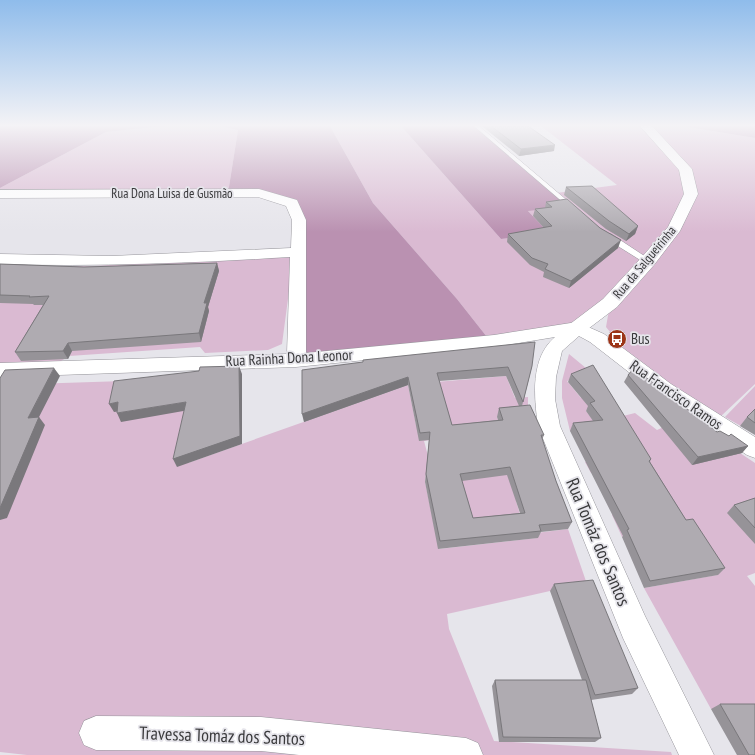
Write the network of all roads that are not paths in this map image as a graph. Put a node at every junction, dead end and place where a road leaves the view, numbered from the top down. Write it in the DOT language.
graph roads {
  1 [pos="518,161"];
  2 [pos="678,161"];
  3 [pos="0,194"];
  4 [pos="581,214"];
  5 [pos="602,232"];
  6 [pos="298,252"];
  7 [pos="0,259"];
  8 [pos="648,261"];
  9 [pos="577,328"];
  10 [pos="296,360"];
  11 [pos="0,370"];
  12 [pos="755,449"];
  13 [pos="96,733"];
  14 [pos="466,755"];
  15 [pos="697,755"];
  1 -- 4 [label="lane"];
  2 -- 8 [label="street, Rua da Salgueirinha"];
  3 -- 6 [label="street, Rua Dona Luisa de Gusmão"];
  5 -- 8 [label="lane"];
  6 -- 7 [label="street"];
  6 -- 10 [label="street, Rua Dona Luisa de Gusmão"];
  8 -- 9 [label="street, Rua da Salgueirinha"];
  9 -- 10 [label="street, Rua Rainha Dona Leonor"];
  9 -- 12 [label="street, Rua Francisco Ramos"];
  9 -- 15 [label="street, Rua Tomáz dos Santos"];
  10 -- 11 [label="street, Rua Rainha Dona Leonor"];
  13 -- 14 [label="street, Travessa Tomáz dos Santos"];
}
